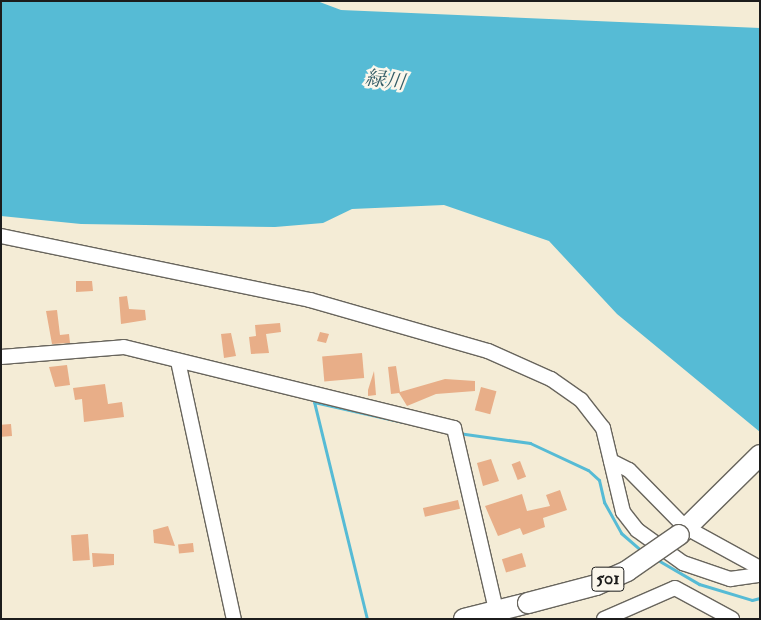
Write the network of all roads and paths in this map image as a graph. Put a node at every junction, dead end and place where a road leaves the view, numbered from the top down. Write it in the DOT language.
graph roads {
  1 [pos="1,236"];
  2 [pos="1,357"];
  3 [pos="178,361"];
  4 [pos="760,455"];
  5 [pos="611,461"];
  6 [pos="686,527"];
  7 [pos="760,568"];
  8 [pos="760,575"];
  9 [pos="497,615"];
  10 [pos="234,619"];
  11 [pos="464,619"];
  12 [pos="604,619"];
  13 [pos="732,619"];
  1 -- 5 [label="street"];
  2 -- 3 [label="street"];
  3 -- 9 [label="street"];
  3 -- 10 [label="street"];
  4 -- 6 [label="highway, 501"];
  5 -- 6 [label="street"];
  5 -- 8 [label="street"];
  6 -- 7 [label="street"];
  6 -- 9 [label="highway, 501, bridge"];
  9 -- 11 [label="highway, 501"];
  12 -- 13 [label="street"];
}
